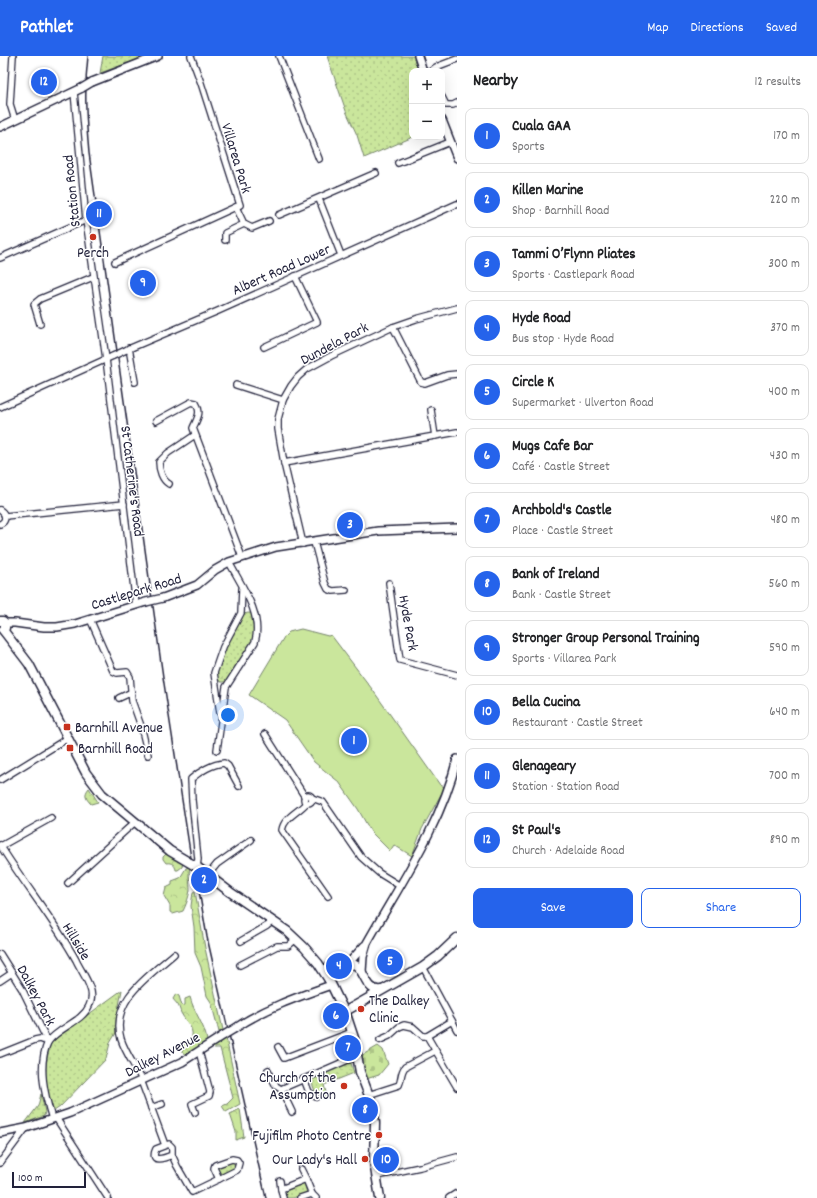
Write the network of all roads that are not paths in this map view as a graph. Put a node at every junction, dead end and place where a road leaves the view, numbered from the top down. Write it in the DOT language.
graph roads {
  1 [pos="13,56"];
  2 [pos="191,56"];
  3 [pos="279,56"];
  4 [pos="418,56"];
  5 [pos="153,57"];
  6 [pos="457,59"];
  7 [pos="422,68"];
  8 [pos="435,68"];
  9 [pos="74,92"];
  10 [pos="445,103"];
  11 [pos="457,103"];
  12 [pos="15,120"];
  13 [pos="0,127"];
  14 [pos="445,128"];
  15 [pos="450,142"];
  16 [pos="457,158"];
  17 [pos="319,159"];
  18 [pos="398,163"];
  19 [pos="376,173"];
  20 [pos="319,199"];
  21 [pos="457,204"];
  22 [pos="236,207"];
  23 [pos="279,215"];
  24 [pos="86,220"];
  25 [pos="269,221"];
  26 [pos="244,224"];
  27 [pos="225,240"];
  28 [pos="341,255"];
  29 [pos="0,258"];
  30 [pos="115,262"];
  31 [pos="295,276"];
  32 [pos="93,277"];
  33 [pos="457,308"];
  34 [pos="40,324"];
  35 [pos="393,327"];
  36 [pos="264,347"];
  37 [pos="128,349"];
  38 [pos="106,359"];
  39 [pos="457,374"];
  40 [pos="135,382"];
  41 [pos="236,384"];
  42 [pos="283,400"];
  43 [pos="0,407"];
  44 [pos="431,410"];
  45 [pos="156,421"];
  46 [pos="457,432"];
  47 [pos="194,433"];
  48 [pos="435,436"];
  49 [pos="284,463"];
  50 [pos="170,484"];
  51 [pos="124,504"];
  52 [pos="0,510"];
  53 [pos="5,516"];
  54 [pos="0,524"];
  55 [pos="457,528"];
  56 [pos="314,542"];
  57 [pos="303,544"];
  58 [pos="242,557"];
  59 [pos="229,562"];
  60 [pos="389,583"];
  61 [pos="242,587"];
  62 [pos="346,590"];
  63 [pos="136,605"];
  64 [pos="254,610"];
  65 [pos="241,612"];
  66 [pos="90,619"];
  67 [pos="2,626"];
  68 [pos="457,675"];
  69 [pos="226,687"];
  70 [pos="216,688"];
  71 [pos="132,692"];
  72 [pos="119,698"];
  73 [pos="221,718"];
  74 [pos="265,734"];
  75 [pos="68,738"];
  76 [pos="217,750"];
  77 [pos="148,755"];
  78 [pos="457,759"];
  79 [pos="0,780"];
  80 [pos="239,786"];
  81 [pos="304,797"];
  82 [pos="312,798"];
  83 [pos="306,803"];
  84 [pos="51,818"];
  85 [pos="135,822"];
  86 [pos="252,840"];
  87 [pos="0,846"];
  88 [pos="197,867"];
  89 [pos="208,875"];
  90 [pos="68,883"];
  91 [pos="400,886"];
  92 [pos="328,896"];
  93 [pos="273,921"];
  94 [pos="457,938"];
  95 [pos="296,939"];
  96 [pos="241,940"];
  97 [pos="367,943"];
  98 [pos="0,954"];
  99 [pos="174,954"];
  100 [pos="240,965"];
  101 [pos="346,966"];
  102 [pos="423,967"];
  103 [pos="362,972"];
  104 [pos="12,973"];
  105 [pos="0,981"];
  106 [pos="330,982"];
  107 [pos="367,983"];
  108 [pos="386,989"];
  109 [pos="362,1002"];
  110 [pos="344,1012"];
  111 [pos="452,1021"];
  112 [pos="457,1028"];
  113 [pos="352,1032"];
  114 [pos="427,1036"];
  115 [pos="380,1040"];
  116 [pos="48,1042"];
  117 [pos="278,1047"];
  118 [pos="199,1051"];
  119 [pos="435,1051"];
  120 [pos="0,1054"];
  121 [pos="357,1056"];
  122 [pos="268,1073"];
  123 [pos="304,1079"];
  124 [pos="142,1080"];
  125 [pos="457,1087"];
  126 [pos="281,1089"];
  127 [pos="368,1095"];
  128 [pos="316,1097"];
  129 [pos="162,1104"];
  130 [pos="151,1108"];
  131 [pos="196,1112"];
  132 [pos="292,1112"];
  133 [pos="54,1118"];
  134 [pos="26,1128"];
  135 [pos="0,1133"];
  136 [pos="165,1145"];
  137 [pos="172,1155"];
  138 [pos="457,1157"];
  139 [pos="0,1164"];
  140 [pos="301,1169"];
  141 [pos="377,1176"];
  142 [pos="219,1179"];
  143 [pos="306,1179"];
  144 [pos="280,1181"];
  145 [pos="281,1189"];
  146 [pos="457,1193"];
  147 [pos="314,1196"];
  148 [pos="108,1198"];
  149 [pos="283,1198"];
  150 [pos="300,1198"];
  151 [pos="380,1198"];
  152 [pos="449,1198"];
  1 -- 12 [label="street"];
  2 -- 22 [label="street, Villarea Park"];
  3 -- 17 [label="street"];
  4 -- 7 [label="street"];
  5 -- 9 [label="street, bridge"];
  6 -- 8 [label="street"];
  9 -- 12 [label="street"];
  9 -- 24 [label="street, Station Road"];
  10 -- 11 [label="street"];
  12 -- 13 [label="street"];
  14 -- 15 [label="street"];
  15 -- 16 [label="street"];
  15 -- 18 [label="street"];
  19 -- 20 [label="street"];
  20 -- 23 [label="street"];
  20 -- 28 [label="street"];
  21 -- 28 [label="street, Albert Road Lower"];
  22 -- 26 [label="street"];
  22 -- 30 [label="street, Villarea Park"];
  24 -- 29 [label="street"];
  24 -- 32 [label="street, Station Road"];
  25 -- 26 [label="street"];
  26 -- 27 [label="street"];
  28 -- 31 [label="street, Albert Road Lower"];
  31 -- 36 [label="street"];
  31 -- 37 [label="street, Albert Road Lower"];
  32 -- 34 [label="street"];
  32 -- 38 [label="street, Station Road"];
  33 -- 35 [label="street, Dundela Park"];
  35 -- 39 [label="street"];
  35 -- 42 [label="street, Dundela Park"];
  37 -- 38 [label="street, Albert Road Lower, bridge"];
  37 -- 40 [label="street"];
  38 -- 43 [label="street, Albert Road Lower"];
  38 -- 51 [label="street, St Catherine's Road"];
  41 -- 42 [label="street"];
  42 -- 49 [label="street, Dundela Park"];
  44 -- 48 [label="street"];
  45 -- 47 [label="street"];
  46 -- 48 [label="street"];
  47 -- 50 [label="street"];
  47 -- 58 [label="street"];
  48 -- 49 [label="street"];
  49 -- 57 [label="street, Dundela Park"];
  51 -- 53 [label="street"];
  51 -- 63 [label="street, St Catherine's Road"];
  52 -- 53 [label="street"];
  53 -- 54 [label="street"];
  55 -- 56 [label="street, Castlepark Road"];
  56 -- 57 [label="street, Castlepark Road"];
  56 -- 62 [label="street"];
  57 -- 58 [label="street, Castlepark Road"];
  58 -- 59 [label="street, Castlepark Road"];
  59 -- 61 [label="street"];
  59 -- 63 [label="street, Castlepark Road, bridge"];
  60 -- 68 [label="street, Hyde Park"];
  61 -- 64 [label="street"];
  61 -- 65 [label="street"];
  63 -- 66 [label="street, Castlepark Road"];
  64 -- 65 [label="street"];
  64 -- 69 [label="street"];
  65 -- 70 [label="street"];
  66 -- 67 [label="street, Castlepark Road"];
  66 -- 71 [label="street"];
  67 -- 75 [label="main road"];
  69 -- 70 [label="street"];
  69 -- 73 [label="street"];
  70 -- 73 [label="street"];
  71 -- 72 [label="street"];
  71 -- 77 [label="street"];
  73 -- 76 [label="street"];
  74 -- 81 [label="street"];
  75 -- 79 [label="street"];
  75 -- 85 [label="main road"];
  78 -- 91 [label="street"];
  80 -- 88 [label="street"];
  81 -- 82 [label="street"];
  81 -- 83 [label="street"];
  82 -- 83 [label="street"];
  82 -- 91 [label="street"];
  83 -- 92 [label="street"];
  84 -- 87 [label="street, Hillside"];
  85 -- 88 [label="main road"];
  85 -- 90 [label="street"];
  86 -- 89 [label="street"];
  87 -- 116 [label="street, Hillside"];
  88 -- 89 [label="main road"];
  89 -- 93 [label="main road"];
  91 -- 97 [label="street"];
  93 -- 95 [label="main road"];
  93 -- 96 [label="street"];
  94 -- 102 [label="main road"];
  95 -- 100 [label="street"];
  95 -- 106 [label="main road"];
  97 -- 101 [label="street"];
  97 -- 103 [label="street"];
  98 -- 104 [label="street, Dalkey Park"];
  99 -- 124 [label="street"];
  101 -- 103 [label="main road"];
  101 -- 106 [label="main road"];
  102 -- 108 [label="main road"];
  102 -- 111 [label="street"];
  103 -- 107 [label="main road"];
  104 -- 105 [label="street"];
  104 -- 116 [label="street, Dalkey Park"];
  106 -- 110 [label="main road"];
  106 -- 118 [label="street, Dalkey Avenue, bridge"];
  107 -- 108 [label="main road"];
  107 -- 109 [label="main road"];
  108 -- 109 [label="main road"];
  109 -- 110 [label="main road"];
  110 -- 113 [label="main road"];
  111 -- 112 [label="street"];
  111 -- 114 [label="street"];
  113 -- 117 [label="street"];
  113 -- 121 [label="main road"];
  114 -- 115 [label="street"];
  114 -- 119 [label="street"];
  116 -- 120 [label="street"];
  116 -- 133 [label="street, Dalkey Park"];
  118 -- 124 [label="street, Dalkey Avenue"];
  118 -- 131 [label="street"];
  119 -- 125 [label="street"];
  119 -- 127 [label="street"];
  121 -- 123 [label="street"];
  121 -- 127 [label="main road"];
  122 -- 126 [label="street"];
  123 -- 126 [label="street"];
  123 -- 128 [label="street"];
  124 -- 130 [label="street"];
  124 -- 133 [label="street, Dalkey Avenue"];
  126 -- 132 [label="street"];
  127 -- 141 [label="main road"];
  129 -- 130 [label="street"];
  130 -- 136 [label="street"];
  133 -- 134 [label="street, Dalkey Avenue"];
  133 -- 148 [label="street, Dalkey Park"];
  134 -- 135 [label="street, Dalkey Avenue"];
  134 -- 139 [label="street"];
  136 -- 137 [label="street"];
  136 -- 137 [label="street"];
  137 -- 142 [label="street"];
  138 -- 141 [label="street"];
  140 -- 143 [label="street"];
  141 -- 151 [label="main road"];
  142 -- 142 [label="street"];
  143 -- 145 [label="street"];
  143 -- 147 [label="street"];
  144 -- 145 [label="street"];
  145 -- 149 [label="street"];
  146 -- 152 [label="street"];
  147 -- 150 [label="street"];
}
